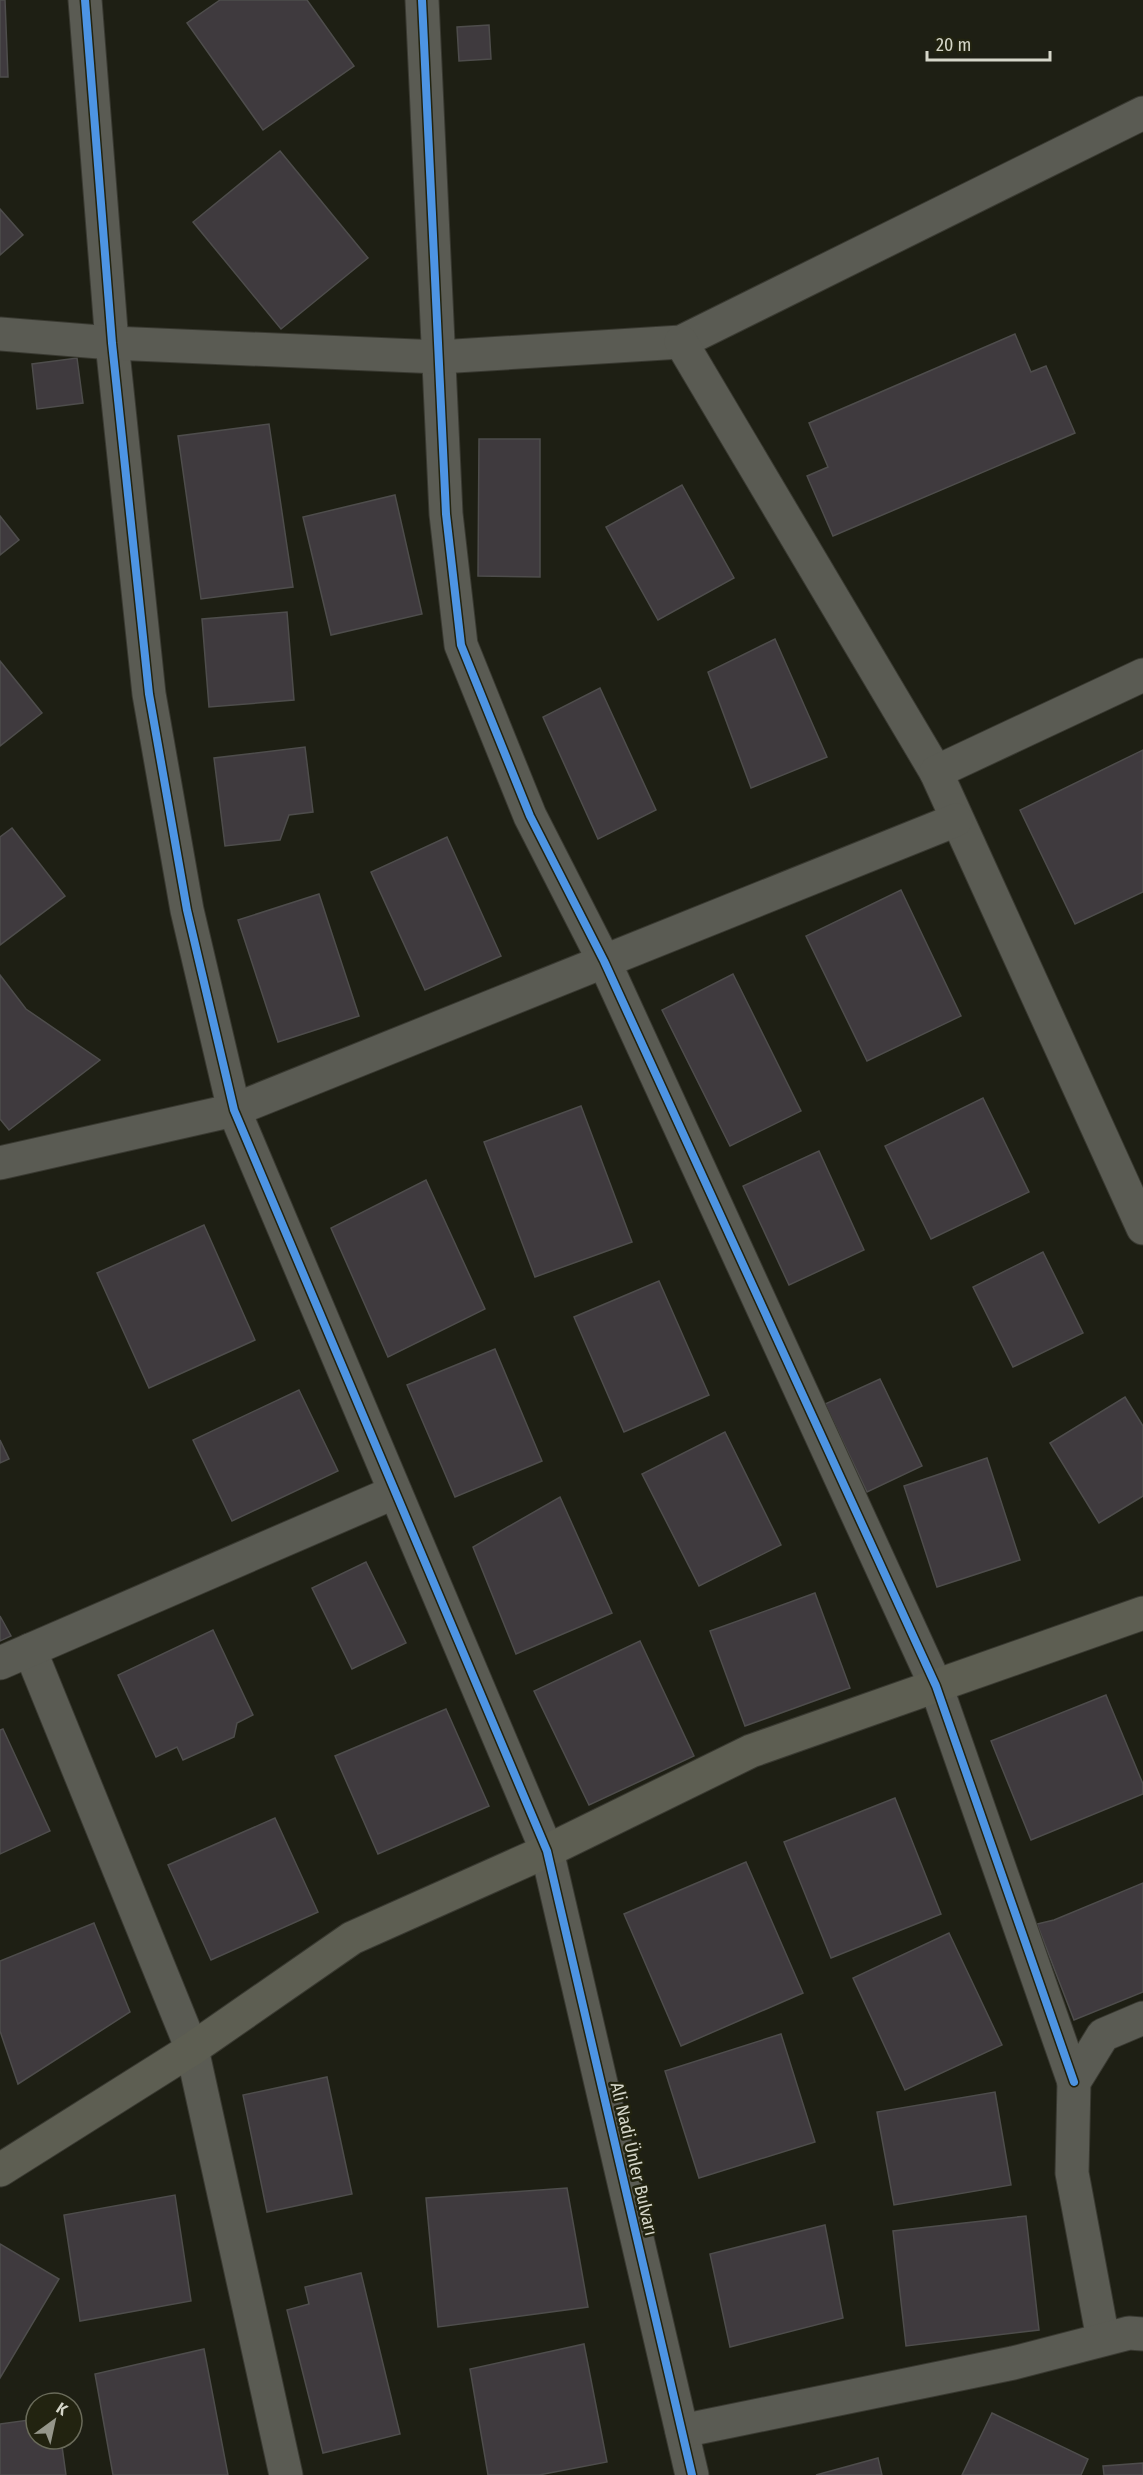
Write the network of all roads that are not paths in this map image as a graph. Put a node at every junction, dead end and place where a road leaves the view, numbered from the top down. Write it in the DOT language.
graph roads {
  1 [pos="85,0"];
  2 [pos="422,0"];
  3 [pos="1143,113"];
  4 [pos="0,334"];
  5 [pos="681,342"];
  6 [pos="112,343"];
  7 [pos="439,357"];
  8 [pos="1143,675"];
  9 [pos="936,772"];
  10 [pos="956,820"];
  11 [pos="604,962"];
  12 [pos="234,1110"];
  13 [pos="0,1163"];
  14 [pos="1143,1228"];
  15 [pos="395,1492"];
  16 [pos="1143,1612"];
  17 [pos="30,1650"];
  18 [pos="0,1663"];
  19 [pos="936,1686"];
  20 [pos="547,1851"];
  21 [pos="1143,2018"];
  22 [pos="192,2049"];
  23 [pos="1074,2082"];
  24 [pos="0,2170"];
  25 [pos="1143,2334"];
  26 [pos="1103,2339"];
  27 [pos="682,2431"];
  28 [pos="286,2475"];
  29 [pos="692,2475"];
  1 -- 6 [label="street, Ali Nadi Ünler Bulvarı"];
  2 -- 7 [label="street"];
  3 -- 5 [label="street"];
  4 -- 6 [label="street"];
  5 -- 7 [label="street"];
  5 -- 9 [label="street"];
  6 -- 7 [label="street"];
  6 -- 12 [label="street, Ali Nadi Ünler Bulvarı"];
  7 -- 11 [label="street"];
  8 -- 9 [label="street"];
  9 -- 10 [label="street"];
  10 -- 11 [label="street"];
  10 -- 14 [label="street"];
  11 -- 12 [label="street"];
  11 -- 19 [label="street"];
  12 -- 13 [label="street"];
  12 -- 15 [label="street, Ali Nadi Ünler Bulvarı"];
  15 -- 17 [label="street"];
  15 -- 20 [label="street, Ali Nadi Ünler Bulvarı"];
  16 -- 19 [label="street"];
  17 -- 18 [label="street"];
  17 -- 22 [label="street"];
  19 -- 20 [label="street"];
  19 -- 23 [label="street"];
  20 -- 22 [label="street"];
  20 -- 27 [label="street, Ali Nadi Ünler Bulvarı"];
  21 -- 23 [label="street"];
  22 -- 24 [label="street"];
  22 -- 28 [label="street"];
  23 -- 26 [label="street"];
  25 -- 26 [label="street"];
  26 -- 27 [label="street"];
  27 -- 29 [label="street, Ali Nadi Ünler Bulvarı"];
}
